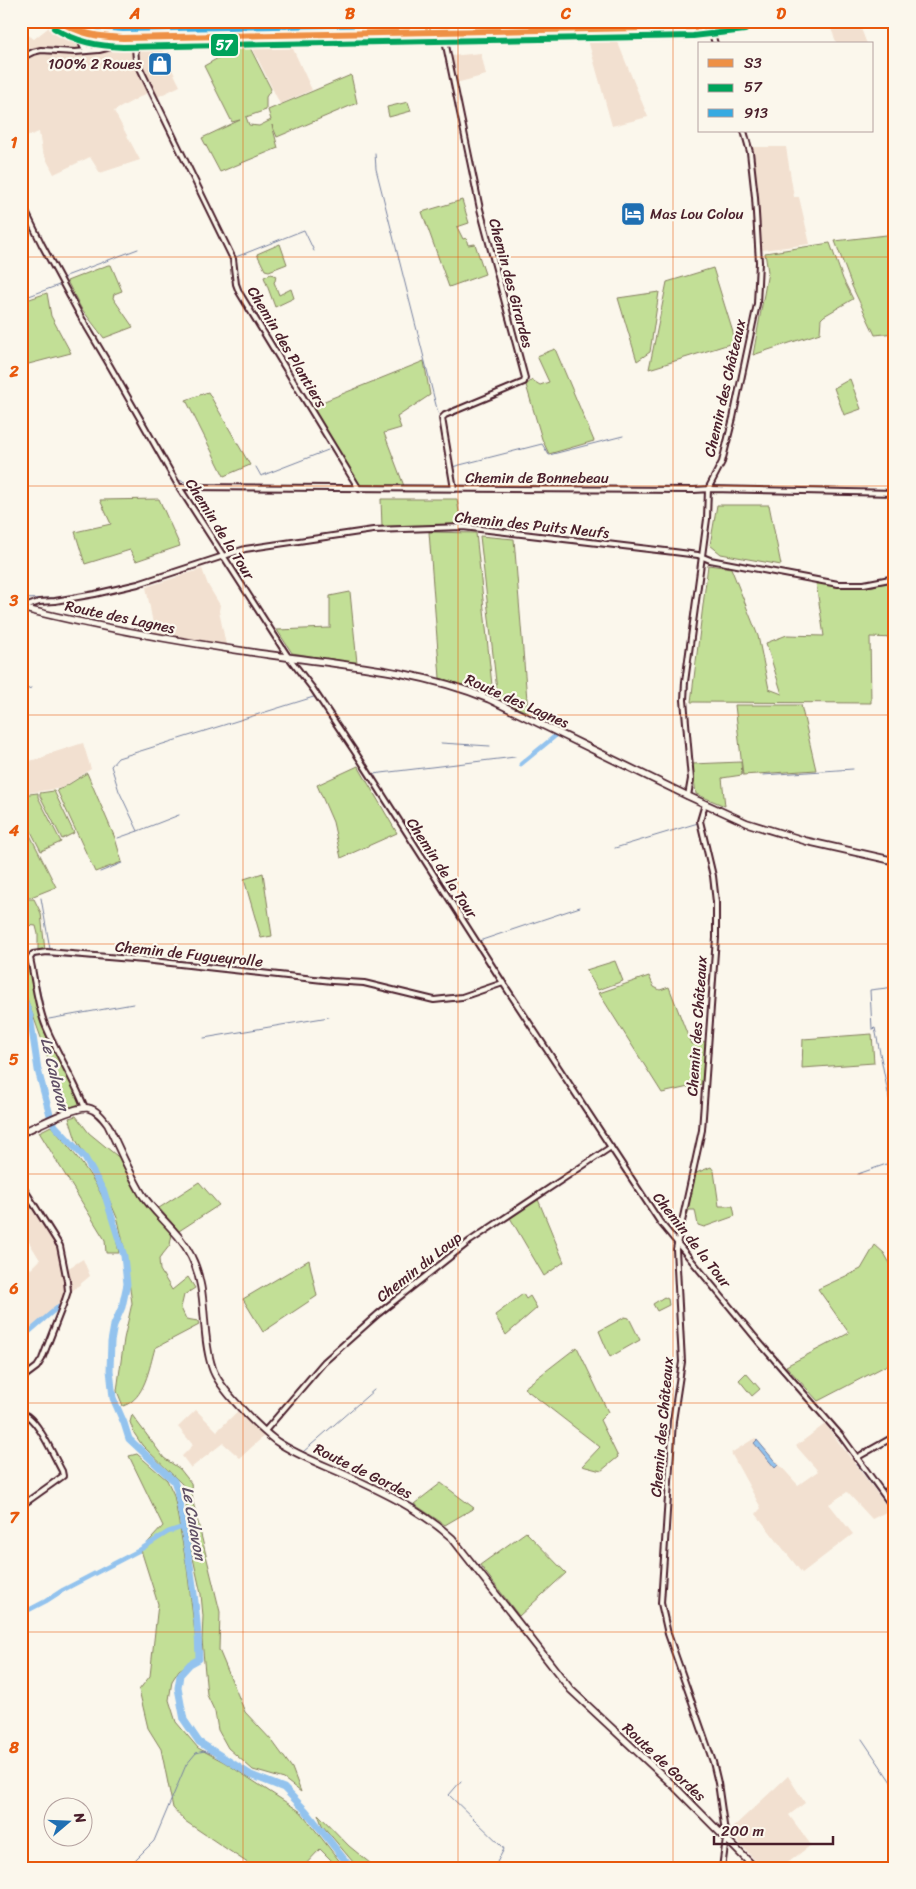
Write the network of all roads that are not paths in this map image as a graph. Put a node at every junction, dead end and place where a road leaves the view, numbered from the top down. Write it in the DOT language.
graph roads {
  1 [pos="60,21"];
  2 [pos="744,21"];
  3 [pos="707,25"];
  4 [pos="74,26"];
  5 [pos="67,27"];
  6 [pos="104,32"];
  7 [pos="443,32"];
  8 [pos="88,34"];
  9 [pos="144,37"];
  10 [pos="123,38"];
  11 [pos="714,42"];
  12 [pos="81,43"];
  13 [pos="93,44"];
  14 [pos="135,47"];
  15 [pos="88,50"];
  16 [pos="98,50"];
  17 [pos="75,52"];
  18 [pos="21,58"];
  19 [pos="744,132"];
  20 [pos="21,202"];
  21 [pos="179,487"];
  22 [pos="359,489"];
  23 [pos="454,489"];
  24 [pos="708,489"];
  25 [pos="895,493"];
  26 [pos="222,556"];
  27 [pos="702,557"];
  28 [pos="895,578"];
  29 [pos="22,608"];
  30 [pos="288,657"];
  31 [pos="688,796"];
  32 [pos="705,804"];
  33 [pos="895,861"];
  34 [pos="502,983"];
  35 [pos="85,1108"];
  36 [pos="21,1133"];
  37 [pos="611,1147"];
  38 [pos="21,1184"];
  39 [pos="677,1242"];
  40 [pos="21,1379"];
  41 [pos="21,1413"];
  42 [pos="265,1431"];
  43 [pos="895,1436"];
  44 [pos="856,1458"];
  45 [pos="21,1506"];
  46 [pos="895,1510"];
  47 [pos="726,1839"];
  48 [pos="722,1868"];
  49 [pos="755,1868"];
  1 -- 4 [label="main road"];
  1 -- 5 [label="main road"];
  2 -- 3 [label="main road"];
  3 -- 7 [label="main road"];
  3 -- 11 [label="street"];
  4 -- 6 [label="main road"];
  4 -- 8 [label="street"];
  5 -- 8 [label="main road"];
  5 -- 12 [label="street"];
  6 -- 8 [label="street"];
  6 -- 9 [label="main road"];
  7 -- 9 [label="main road"];
  7 -- 23 [label="street, Chemin des Girardes"];
  8 -- 10 [label="main road"];
  8 -- 12 [label="street"];
  8 -- 13 [label="street"];
  9 -- 10 [label="main road"];
  9 -- 14 [label="street"];
  10 -- 13 [label="street"];
  12 -- 15 [label="street"];
  12 -- 17 [label="street"];
  13 -- 15 [label="street"];
  13 -- 16 [label="street"];
  14 -- 16 [label="street"];
  14 -- 22 [label="street, Chemin des Plantiers"];
  15 -- 16 [label="street"];
  15 -- 17 [label="street"];
  17 -- 18 [label="street"];
  19 -- 24 [label="street, Chemin des Châteaux"];
  20 -- 21 [label="street, Chemin de la Tour"];
  21 -- 22 [label="street, Chemin de Bonnebeau"];
  21 -- 26 [label="street, Chemin de la Tour"];
  22 -- 23 [label="street, Chemin de Bonnebeau"];
  23 -- 24 [label="street, Chemin de Bonnebeau"];
  24 -- 25 [label="street, Chemin de Bonnebeau"];
  24 -- 27 [label="street, Chemin des Châteaux"];
  26 -- 27 [label="street, Chemin des Puits Neufs"];
  26 -- 29 [label="street, Chemin des Puits Neufs"];
  26 -- 30 [label="street, Chemin de la Tour"];
  27 -- 28 [label="street, Chemin des Puits Neufs"];
  27 -- 31 [label="street, Chemin des Châteaux"];
  29 -- 30 [label="street, Route des Lagnes"];
  30 -- 31 [label="street, Route des Lagnes"];
  30 -- 34 [label="street, Chemin de la Tour"];
  31 -- 32 [label="street, Route des Lagnes"];
  32 -- 33 [label="street, Route des Lagnes"];
  32 -- 39 [label="street, Chemin des Châteaux"];
  34 -- 35 [label="street, Chemin de Fugueyrolle"];
  34 -- 37 [label="street, Chemin de la Tour"];
  35 -- 36 [label="street"];
  35 -- 42 [label="street, Route de Gordes"];
  37 -- 39 [label="street, Chemin de la Tour"];
  37 -- 42 [label="street, Chemin du Loup"];
  38 -- 40 [label="street"];
  39 -- 44 [label="street, Chemin de la Tour"];
  39 -- 47 [label="street, Chemin des Châteaux"];
  41 -- 45 [label="street"];
  42 -- 47 [label="street, Route de Gordes"];
  43 -- 44 [label="street"];
  44 -- 46 [label="street, Chemin de la Tour"];
  47 -- 48 [label="street, Chemin des Châteaux"];
  47 -- 49 [label="street, Route de Gordes"];
}
